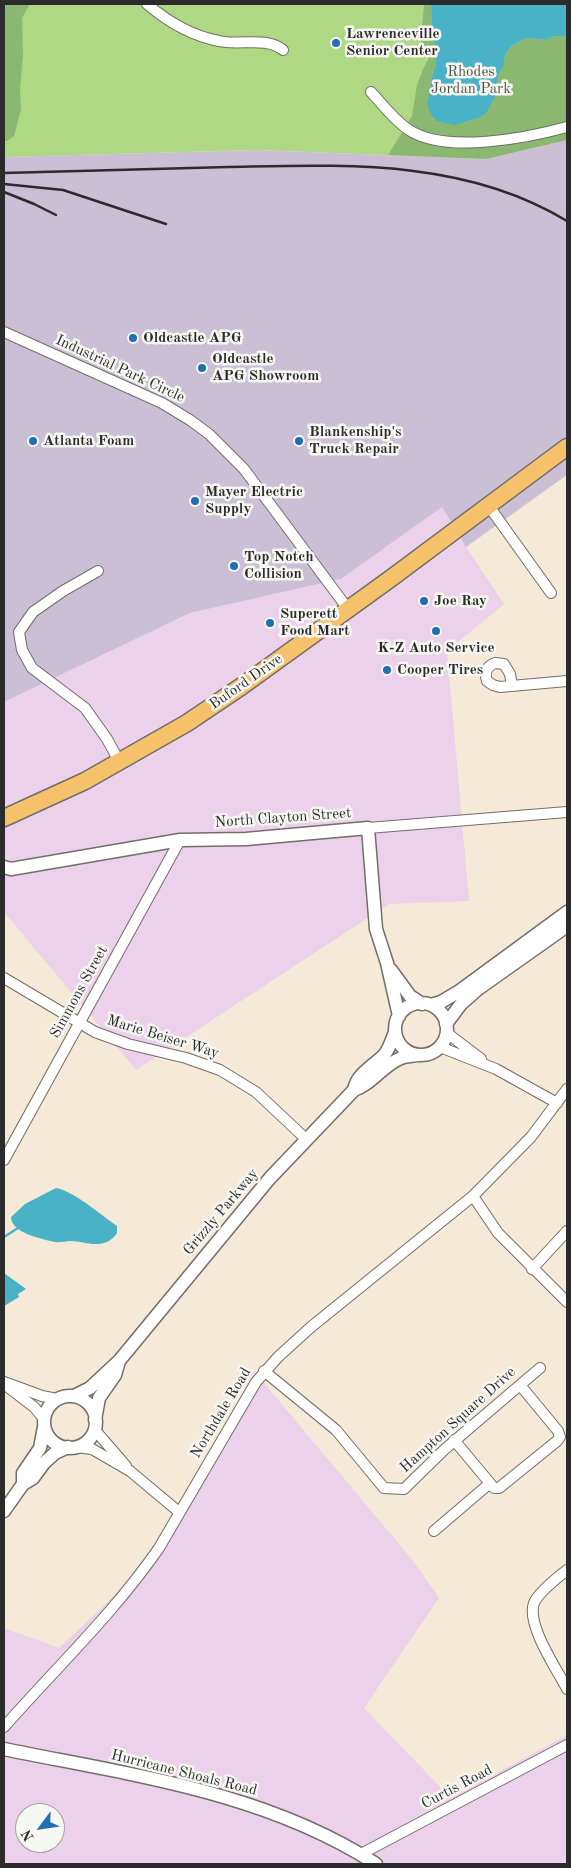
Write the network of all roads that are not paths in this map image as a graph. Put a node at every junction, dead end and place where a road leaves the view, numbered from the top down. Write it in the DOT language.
graph roads {
  1 [pos="147,4"];
  2 [pos="283,50"];
  3 [pos="371,92"];
  4 [pos="567,127"];
  5 [pos="4,332"];
  6 [pos="567,448"];
  7 [pos="488,505"];
  8 [pos="98,572"];
  9 [pos="551,594"];
  10 [pos="348,609"];
  11 [pos="567,681"];
  12 [pos="512,686"];
  13 [pos="120,762"];
  14 [pos="567,812"];
  15 [pos="11,815"];
  16 [pos="4,823"];
  17 [pos="368,828"];
  18 [pos="180,840"];
  19 [pos="4,867"];
  20 [pos="567,912"];
  21 [pos="567,926"];
  22 [pos="386,963"];
  23 [pos="4,978"];
  24 [pos="426,1004"];
  25 [pos="399,1016"];
  26 [pos="80,1022"];
  27 [pos="447,1029"];
  28 [pos="396,1032"];
  29 [pos="440,1047"];
  30 [pos="417,1055"];
  31 [pos="496,1069"];
  32 [pos="567,1089"];
  33 [pos="354,1090"];
  34 [pos="557,1103"];
  35 [pos="306,1139"];
  36 [pos="5,1153"];
  37 [pos="473,1196"];
  38 [pos="567,1231"];
  39 [pos="532,1269"];
  40 [pos="565,1297"];
  41 [pos="119,1361"];
  42 [pos="540,1368"];
  43 [pos="264,1371"];
  44 [pos="4,1383"];
  45 [pos="520,1385"];
  46 [pos="74,1396"];
  47 [pos="57,1399"];
  48 [pos="44,1423"];
  49 [pos="95,1425"];
  50 [pos="454,1440"];
  51 [pos="72,1447"];
  52 [pos="130,1471"];
  53 [pos="23,1484"];
  54 [pos="489,1484"];
  55 [pos="4,1510"];
  56 [pos="179,1512"];
  57 [pos="434,1531"];
  58 [pos="567,1570"];
  59 [pos="567,1688"];
  60 [pos="4,1727"];
  61 [pos="567,1745"];
  62 [pos="4,1749"];
  63 [pos="361,1854"];
  64 [pos="376,1864"];
  1 -- 2 [label="street"];
  3 -- 4 [label="street"];
  5 -- 10 [label="street, Industrial Park Circle"];
  6 -- 7 [label="highway, Buford Drive"];
  7 -- 9 [label="street"];
  7 -- 10 [label="highway, Buford Drive"];
  8 -- 13 [label="street"];
  10 -- 13 [label="highway, Buford Drive"];
  11 -- 12 [label="street"];
  13 -- 15 [label="highway, Buford Drive"];
  14 -- 17 [label="street, North Clayton Street"];
  15 -- 16 [label="highway, Buford Drive"];
  17 -- 18 [label="street, North Clayton Street"];
  17 -- 22 [label="street"];
  18 -- 19 [label="street, North Clayton Street"];
  18 -- 26 [label="street, Simmons Street"];
  20 -- 24 [label="street"];
  21 -- 27 [label="street"];
  22 -- 24 [label="street"];
  22 -- 25 [label="street"];
  23 -- 26 [label="street, Marie Beiser Way"];
  24 -- 25 [label="street"];
  24 -- 27 [label="street"];
  25 -- 28 [label="street"];
  26 -- 35 [label="street, Marie Beiser Way"];
  26 -- 36 [label="street, Simmons Street"];
  27 -- 29 [label="street"];
  27 -- 31 [label="street"];
  28 -- 30 [label="street"];
  28 -- 33 [label="street, Grizzly Parkway"];
  29 -- 30 [label="street"];
  29 -- 31 [label="street"];
  30 -- 33 [label="street, Grizzly Parkway"];
  31 -- 34 [label="street"];
  32 -- 34 [label="street, Northdale Road"];
  33 -- 35 [label="street, Grizzly Parkway"];
  34 -- 37 [label="street, Northdale Road"];
  35 -- 41 [label="street, Grizzly Parkway"];
  37 -- 39 [label="street"];
  37 -- 43 [label="street, Northdale Road"];
  38 -- 39 [label="street"];
  39 -- 40 [label="street"];
  41 -- 46 [label="street, Grizzly Parkway"];
  41 -- 49 [label="street, Grizzly Parkway"];
  42 -- 45 [label="street, Hampton Square Drive"];
  43 -- 50 [label="street, Hampton Square Drive"];
  43 -- 56 [label="street, Northdale Road"];
  44 -- 47 [label="street"];
  44 -- 48 [label="street"];
  45 -- 50 [label="street, Hampton Square Drive"];
  45 -- 54 [label="street"];
  46 -- 47 [label="street"];
  46 -- 49 [label="street"];
  47 -- 48 [label="street"];
  48 -- 51 [label="street"];
  48 -- 53 [label="street"];
  49 -- 51 [label="street"];
  49 -- 52 [label="street"];
  50 -- 54 [label="street"];
  51 -- 52 [label="street"];
  51 -- 53 [label="street"];
  52 -- 56 [label="street"];
  53 -- 55 [label="street"];
  54 -- 57 [label="street"];
  56 -- 60 [label="street, Northdale Road"];
  58 -- 59 [label="street"];
  61 -- 63 [label="street, Curtis Road"];
  62 -- 63 [label="street, Hurricane Shoals Road"];
  63 -- 64 [label="street, Hurricane Shoals Road"];
}
